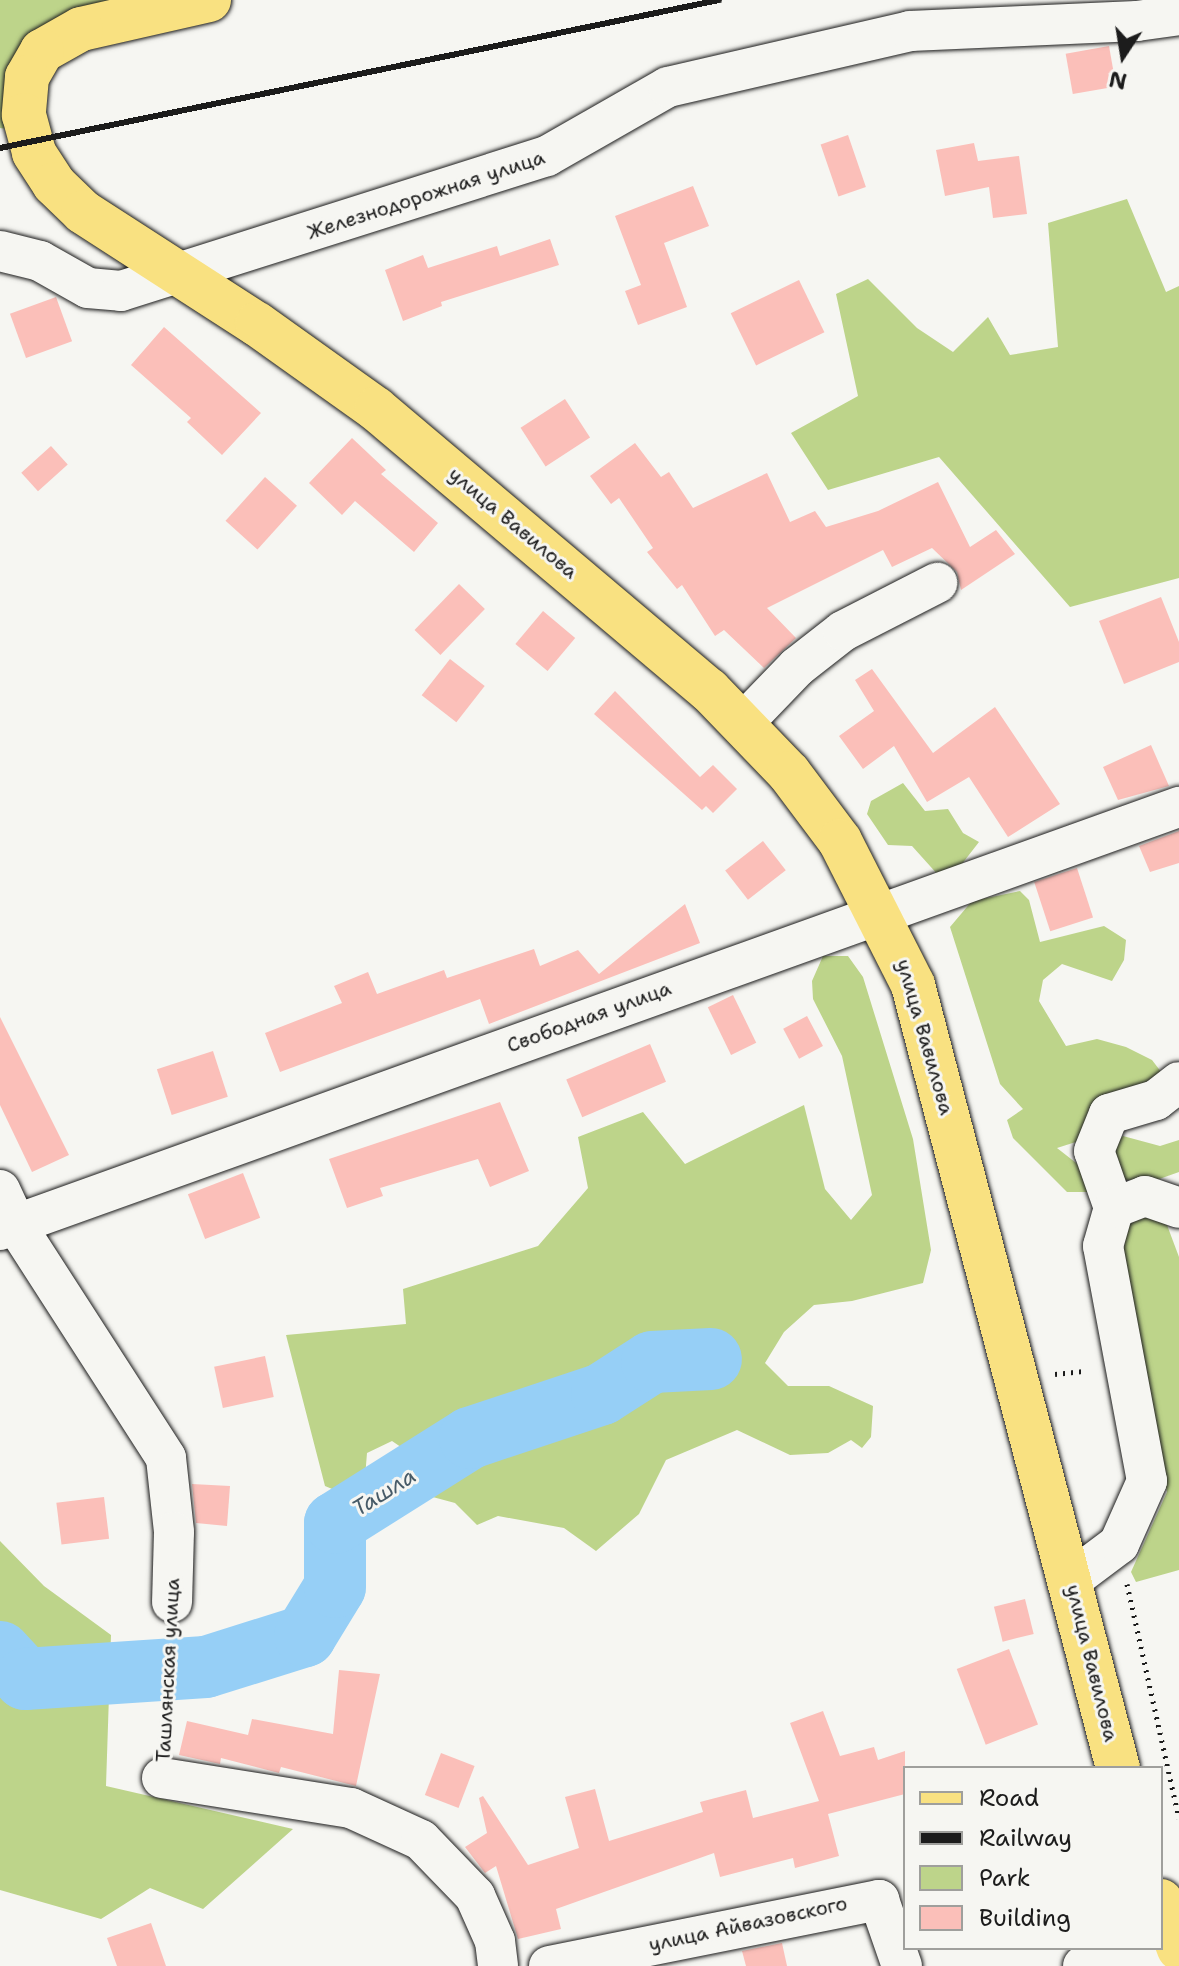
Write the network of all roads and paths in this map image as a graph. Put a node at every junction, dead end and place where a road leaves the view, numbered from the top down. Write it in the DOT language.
graph roads {
  1 [pos="209,0"];
  2 [pos="1179,15"];
  3 [pos="0,251"];
  4 [pos="176,274"];
  5 [pos="937,583"];
  6 [pos="742,724"];
  7 [pos="1179,807"];
  8 [pos="880,911"];
  9 [pos="1179,1082"];
  10 [pos="1114,1208"];
  11 [pos="1179,1208"];
  12 [pos="5,1215"];
  13 [pos="1071,1580"];
  14 [pos="172,1602"];
  15 [pos="1118,1766"];
  16 [pos="162,1778"];
  17 [pos="1163,1912"];
  18 [pos="1169,1947"];
  19 [pos="1155,1950"];
  20 [pos="498,1966"];
  21 [pos="549,1966"];
  22 [pos="902,1966"];
  23 [pos="1083,1966"];
  1 -- 4 [label="main road, улица Вавилова"];
  2 -- 4 [label="street, Железнодорожная улица"];
  3 -- 4 [label="street, Железнодорожная улица"];
  4 -- 6 [label="main road, улица Вавилова"];
  5 -- 6 [label="street"];
  6 -- 8 [label="main road, улица Вавилова"];
  7 -- 8 [label="street, Свободная улица"];
  8 -- 12 [label="street, Свободная улица"];
  8 -- 13 [label="main road, улица Вавилова"];
  9 -- 10 [label="street"];
  10 -- 11 [label="street"];
  10 -- 13 [label="street"];
  12 -- 14 [label="street, Ташлянская улица"];
  13 -- 15 [label="main road, улица Вавилова"];
  14 -- 16 [label="path, Ташлянская улица"];
  16 -- 20 [label="street, Ташлянская улица"];
  17 -- 18 [label="main road"];
  19 -- 23 [label="street"];
  21 -- 22 [label="street, улица Айвазовского"];
}
